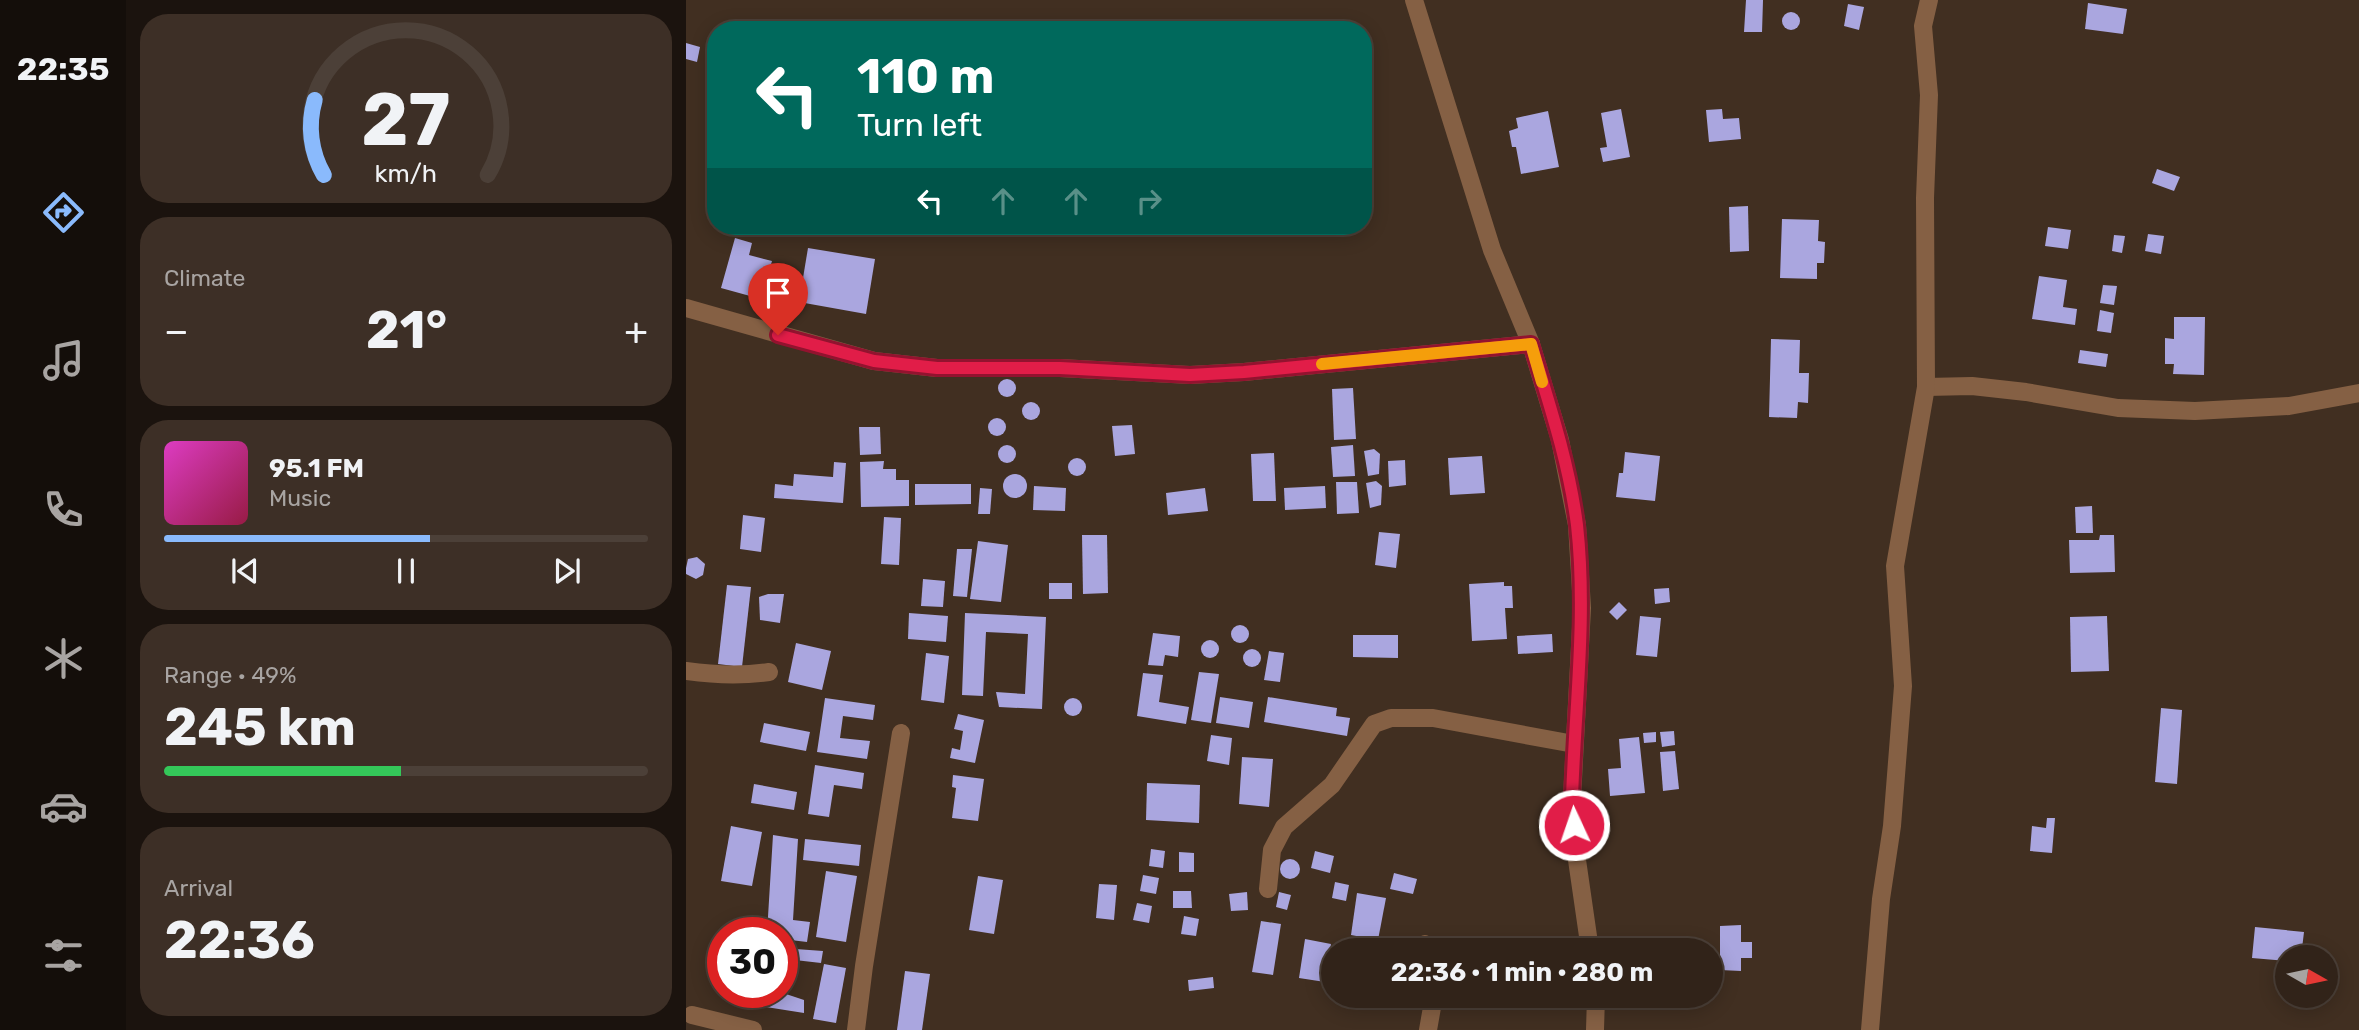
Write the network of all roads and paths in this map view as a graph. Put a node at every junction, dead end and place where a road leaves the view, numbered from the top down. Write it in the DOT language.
graph roads {
  1 [pos="1414,0"];
  2 [pos="1929,0"];
  3 [pos="686,308"];
  4 [pos="1531,344"];
  5 [pos="1926,387"];
  6 [pos="2359,393"];
  7 [pos="686,671"];
  8 [pos="769,672"];
  9 [pos="901,733"];
  10 [pos="1574,744"];
  11 [pos="1268,889"];
  12 [pos="1588,938"];
  13 [pos="1432,1008"];
  14 [pos="1596,1008"];
  15 [pos="689,1019"];
  16 [pos="753,1030"];
  17 [pos="856,1030"];
  18 [pos="1428,1030"];
  19 [pos="1595,1030"];
  20 [pos="1870,1030"];
  1 -- 4 [label="street"];
  2 -- 5 [label="street"];
  3 -- 4 [label="street"];
  4 -- 10 [label="street"];
  5 -- 6 [label="street"];
  5 -- 20 [label="street"];
  7 -- 8 [label="street"];
  9 -- 17 [label="street"];
  10 -- 11 [label="street"];
  10 -- 12 [label="street"];
  13 -- 18 [label="street"];
  14 -- 19 [label="street"];
  15 -- 16 [label="street"];
}
